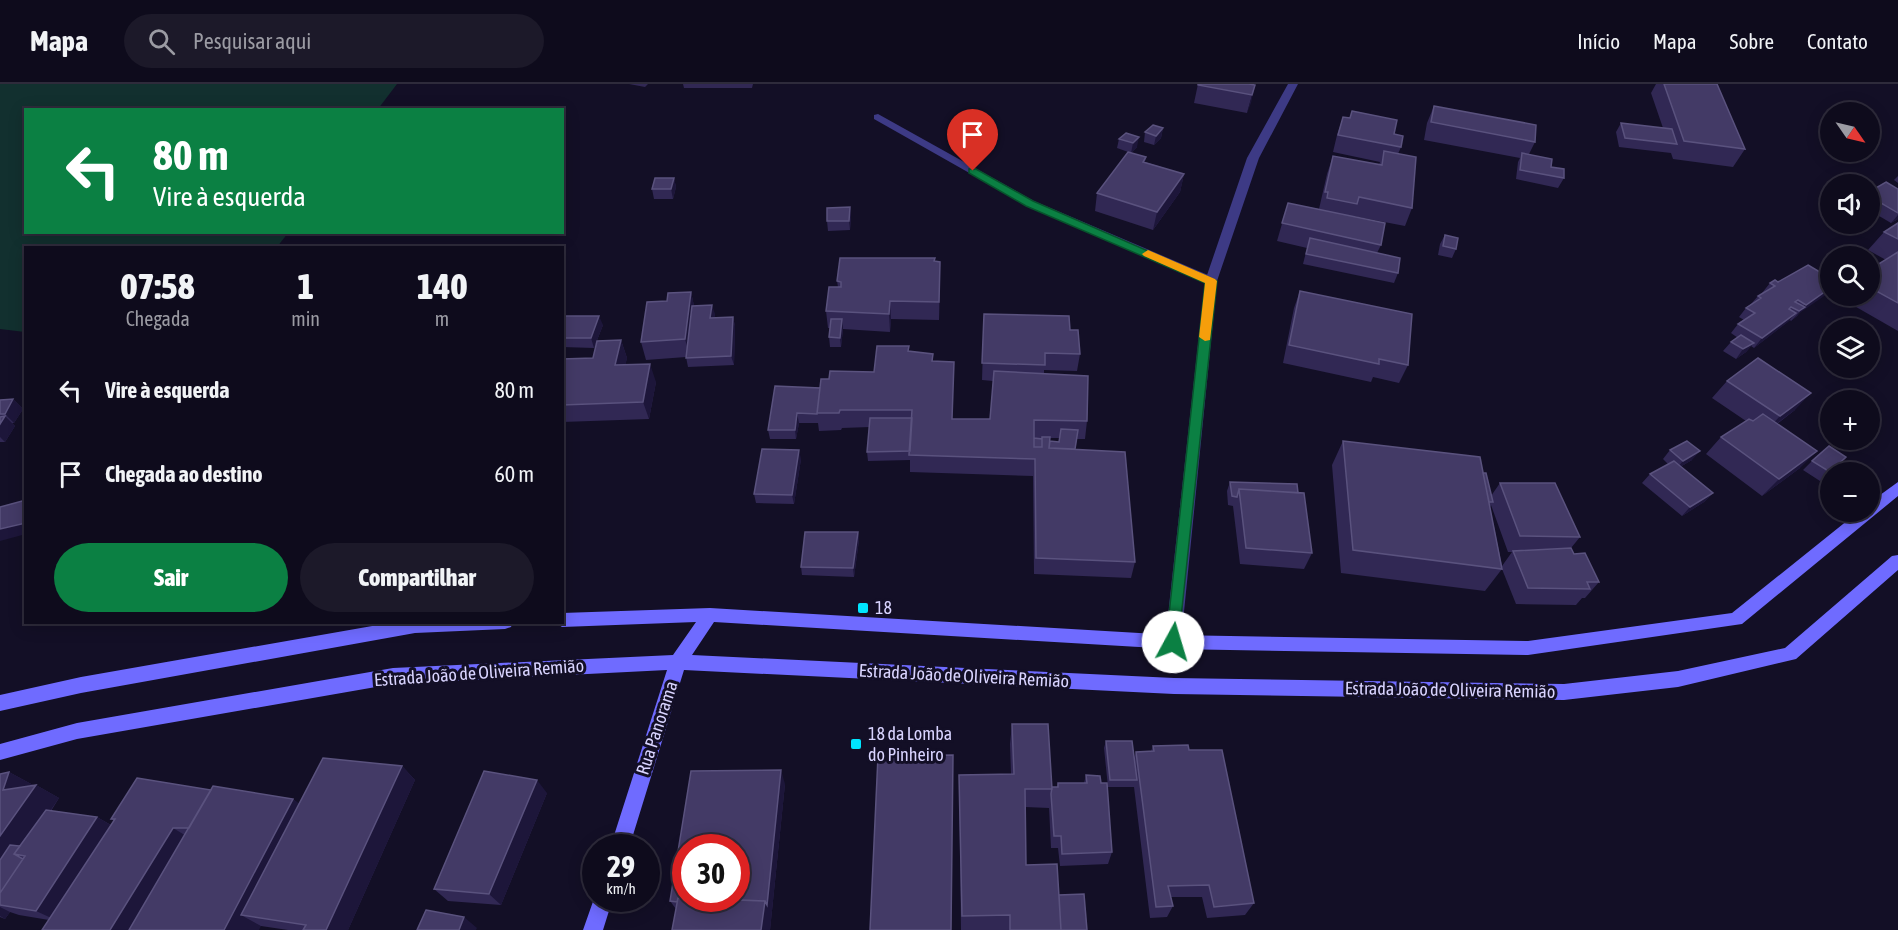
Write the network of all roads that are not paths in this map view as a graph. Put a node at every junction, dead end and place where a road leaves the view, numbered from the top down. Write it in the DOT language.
graph roads {
  1 [pos="1293,84"];
  2 [pos="878,117"];
  3 [pos="1211,281"];
  4 [pos="1898,488"];
  5 [pos="1898,561"];
  6 [pos="710,615"];
  7 [pos="564,620"];
  8 [pos="460,624"];
  9 [pos="1173,642"];
  10 [pos="678,662"];
  11 [pos="0,703"];
  12 [pos="0,752"];
  13 [pos="624,834"];
  14 [pos="599,912"];
  15 [pos="593,930"];
  1 -- 3 [label="street"];
  2 -- 3 [label="street"];
  3 -- 9 [label="street"];
  4 -- 9 [label="main road"];
  5 -- 10 [label="main road, Estrada João de Oliveira Remião"];
  6 -- 7 [label="main road"];
  6 -- 9 [label="main road"];
  6 -- 10 [label="main road, Rua Panorama"];
  8 -- 11 [label="main road"];
  10 -- 12 [label="main road, Estrada João de Oliveira Remião"];
  10 -- 13 [label="main road, Rua Panorama"];
  14 -- 15 [label="main road"];
}
